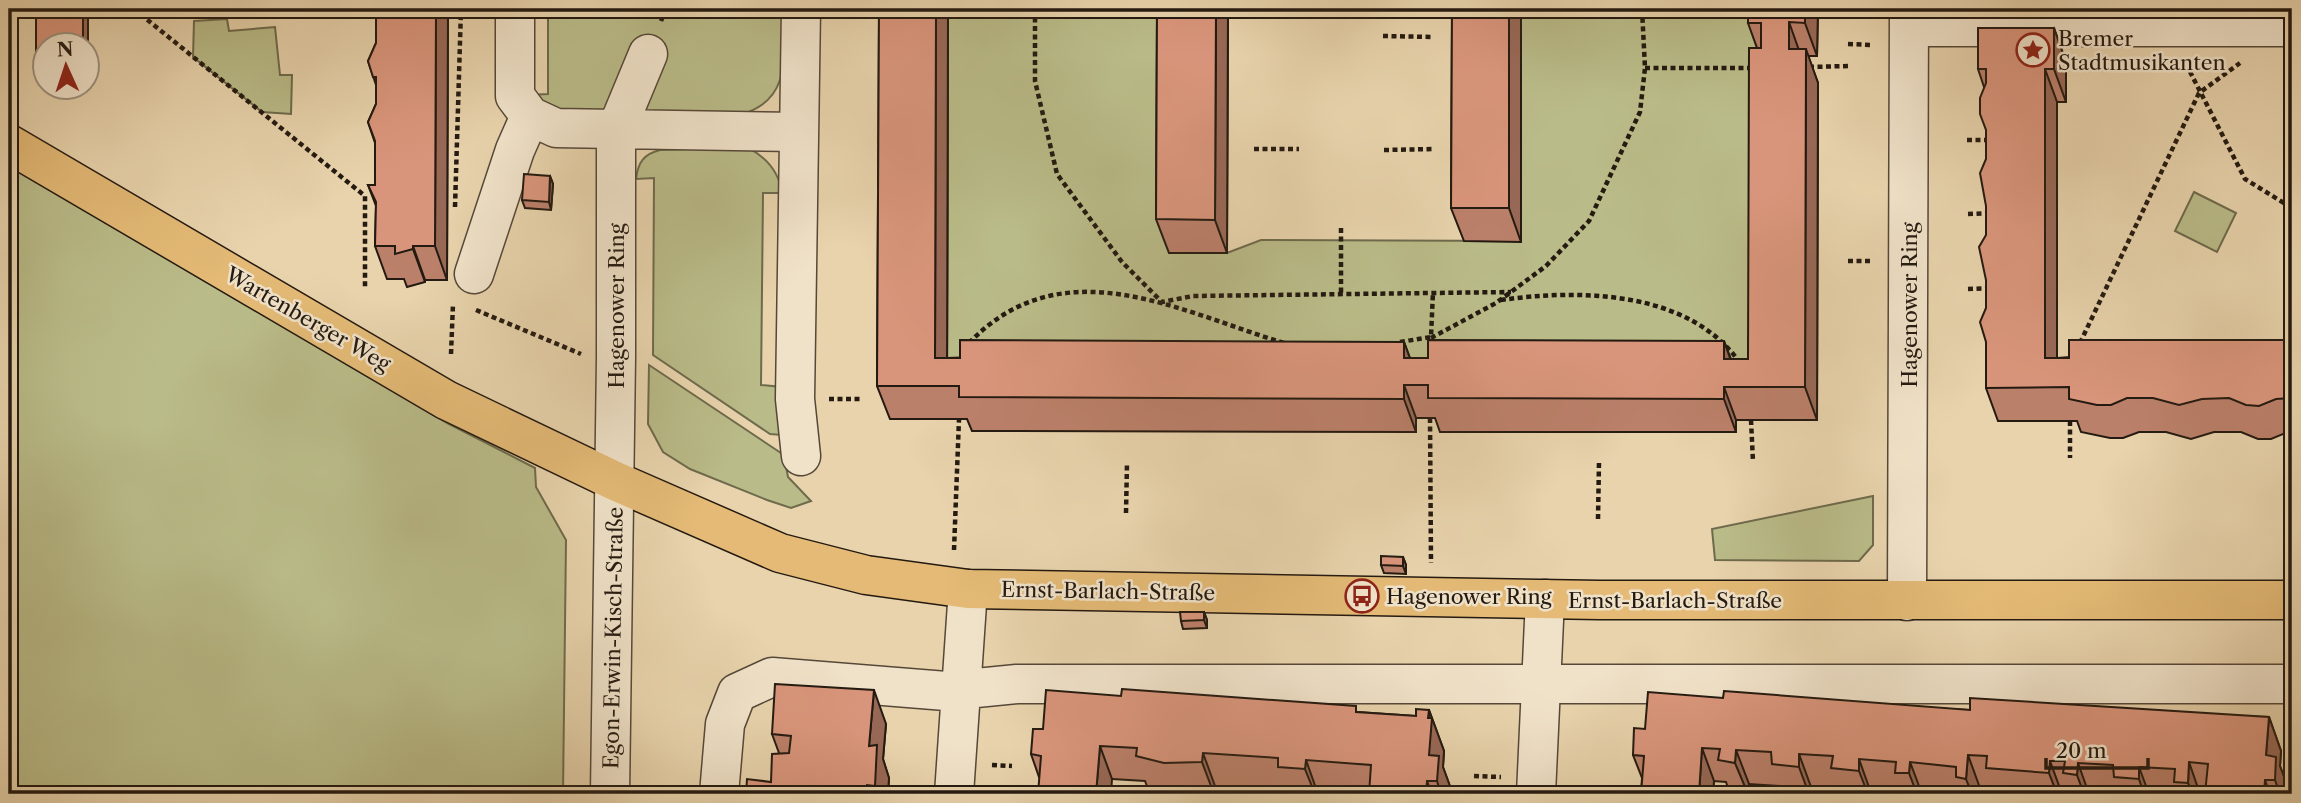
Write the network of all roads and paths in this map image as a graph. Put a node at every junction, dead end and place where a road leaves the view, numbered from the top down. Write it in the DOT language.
graph roads {
  1 [pos="134,9"];
  2 [pos="461,9"];
  3 [pos="515,9"];
  4 [pos="801,9"];
  5 [pos="1035,9"];
  6 [pos="1254,9"];
  7 [pos="1263,9"];
  8 [pos="1642,9"];
  9 [pos="1909,18"];
  10 [pos="2292,27"];
  11 [pos="1382,36"];
  12 [pos="1434,37"];
  13 [pos="648,54"];
  14 [pos="1848,66"];
  15 [pos="1801,67"];
  16 [pos="1645,68"];
  17 [pos="1760,68"];
  18 [pos="530,116"];
  19 [pos="615,131"];
  20 [pos="799,132"];
  21 [pos="1992,139"];
  22 [pos="1967,140"];
  23 [pos="9,144"];
  24 [pos="1254,149"];
  25 [pos="1300,149"];
  26 [pos="1434,149"];
  27 [pos="1384,150"];
  28 [pos="2292,208"];
  29 [pos="1992,213"];
  30 [pos="1968,214"];
  31 [pos="455,215"];
  32 [pos="1341,228"];
  33 [pos="365,287"];
  34 [pos="1992,288"];
  35 [pos="460,289"];
  36 [pos="1968,289"];
  37 [pos="1433,292"];
  38 [pos="1511,292"];
  39 [pos="1341,293"];
  40 [pos="1500,300"];
  41 [pos="1162,302"];
  42 [pos="1431,337"];
  43 [pos="1289,344"];
  44 [pos="1393,344"];
  45 [pos="963,350"];
  46 [pos="1430,350"];
  47 [pos="2077,351"];
  48 [pos="451,354"];
  49 [pos="589,357"];
  50 [pos="1743,368"];
  51 [pos="1430,418"];
  52 [pos="959,419"];
  53 [pos="1751,420"];
  54 [pos="2070,421"];
  55 [pos="801,456"];
  56 [pos="2070,458"];
  57 [pos="1599,462"];
  58 [pos="1753,462"];
  59 [pos="1127,463"];
  60 [pos="615,481"];
  61 [pos="1126,513"];
  62 [pos="1598,519"];
  63 [pos="954,550"];
  64 [pos="1431,574"];
  65 [pos="968,589"];
  66 [pos="1545,599"];
  67 [pos="2292,600"];
  68 [pos="1907,601"];
  69 [pos="1542,684"];
  70 [pos="2292,684"];
  71 [pos="961,689"];
  72 [pos="610,794"];
  73 [pos="719,794"];
  74 [pos="954,794"];
  75 [pos="1535,794"];
  1 -- 33 [label="path"];
  2 -- 31 [label="path"];
  3 -- 18 [label="street"];
  4 -- 20 [label="street"];
  5 -- 41 [label="path"];
  6 -- 7 [label="path"];
  8 -- 16 [label="path"];
  9 -- 10 [label="street"];
  9 -- 68 [label="street, Hagenower Ring"];
  11 -- 12 [label="path"];
  13 -- 19 [label="street"];
  14 -- 15 [label="path"];
  16 -- 17 [label="path"];
  16 -- 38 [label="path"];
  18 -- 19 [label="street"];
  18 -- 35 [label="street"];
  19 -- 20 [label="street"];
  19 -- 60 [label="street, Hagenower Ring"];
  20 -- 55 [label="street"];
  21 -- 22 [label="path"];
  23 -- 60 [label="main road, Wartenberger Weg"];
  24 -- 25 [label="path"];
  26 -- 27 [label="path"];
  28 -- 47 [label="path"];
  29 -- 30 [label="path"];
  32 -- 39 [label="path"];
  34 -- 36 [label="path"];
  35 -- 48 [label="path"];
  35 -- 49 [label="path"];
  37 -- 38 [label="path"];
  37 -- 39 [label="path"];
  37 -- 42 [label="path"];
  38 -- 40 [label="path"];
  39 -- 41 [label="path"];
  40 -- 42 [label="path"];
  40 -- 50 [label="path"];
  41 -- 43 [label="path"];
  41 -- 45 [label="path"];
  42 -- 44 [label="path"];
  42 -- 46 [label="path"];
  51 -- 64 [label="path"];
  52 -- 63 [label="path"];
  53 -- 58 [label="path"];
  54 -- 56 [label="path"];
  57 -- 62 [label="path"];
  59 -- 61 [label="path"];
  60 -- 65 [label="main road, Ernst-Barlach-Straße"];
  60 -- 72 [label="street, Egon-Erwin-Kisch-Straße"];
  65 -- 66 [label="main road, Ernst-Barlach-Straße"];
  65 -- 71 [label="street"];
  66 -- 68 [label="main road, Ernst-Barlach-Straße"];
  66 -- 69 [label="street"];
  67 -- 68 [label="main road, Ernst-Barlach-Straße"];
  69 -- 70 [label="street"];
  69 -- 71 [label="street"];
  69 -- 75 [label="street"];
  71 -- 73 [label="street"];
  71 -- 74 [label="street"];
}
